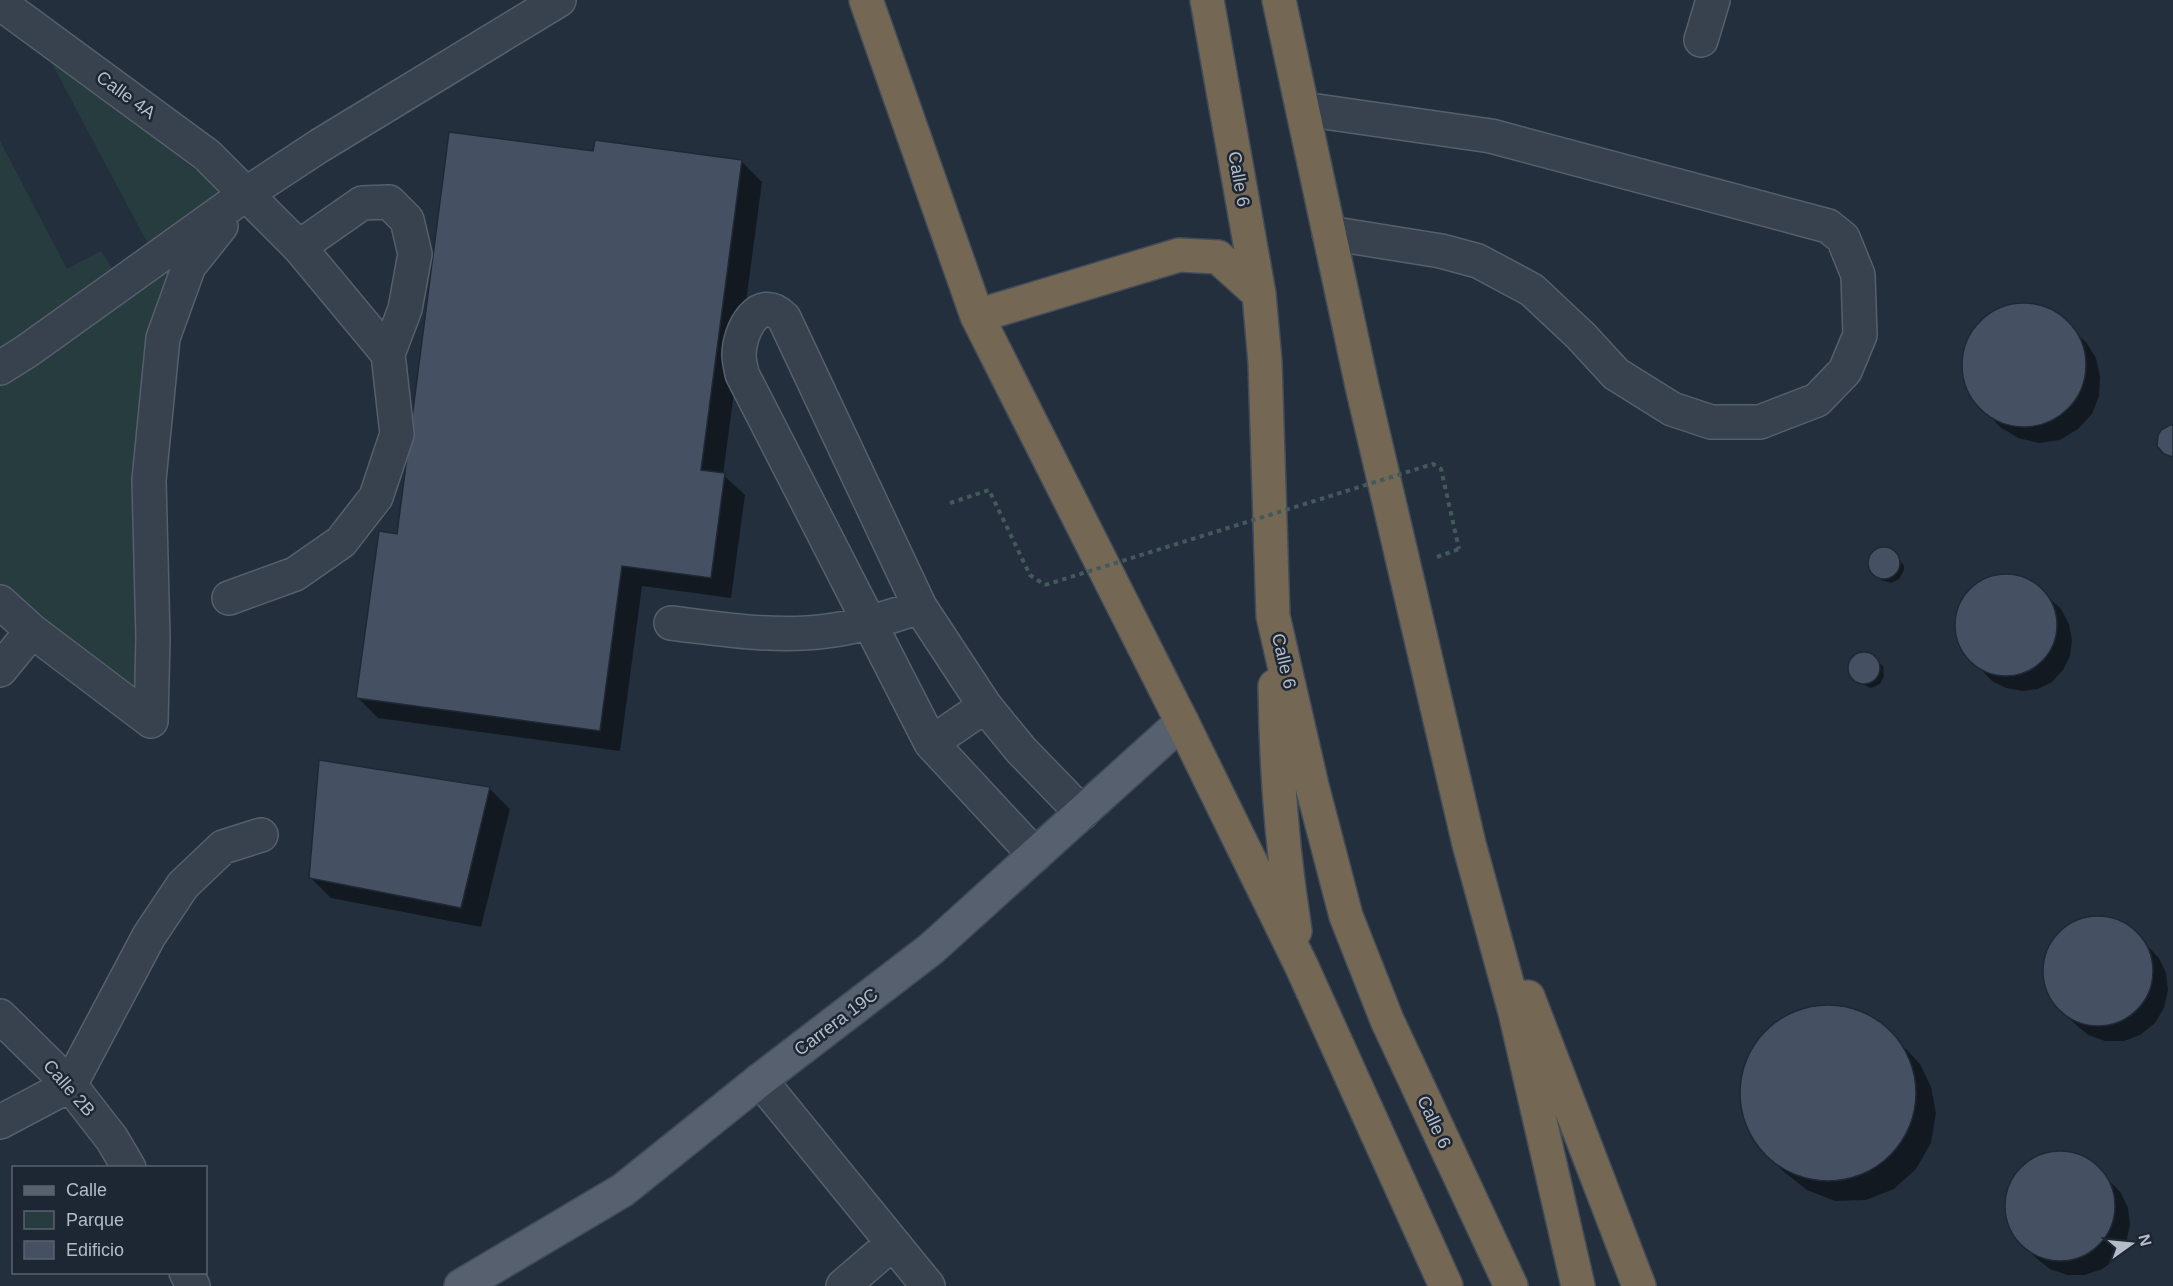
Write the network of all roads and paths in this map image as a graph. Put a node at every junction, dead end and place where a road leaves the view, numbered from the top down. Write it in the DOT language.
graph roads {
  1 [pos="559,0"];
  2 [pos="866,0"];
  3 [pos="1207,0"];
  4 [pos="1279,0"];
  5 [pos="1713,0"];
  6 [pos="0,3"];
  7 [pos="1701,40"];
  8 [pos="1303,109"];
  9 [pos="246,194"];
  10 [pos="1329,233"];
  11 [pos="299,247"];
  12 [pos="1259,294"];
  13 [pos="977,316"];
  14 [pos="388,354"];
  15 [pos="0,368"];
  16 [pos="950,503"];
  17 [pos="1458,549"];
  18 [pos="229,598"];
  19 [pos="0,602"];
  20 [pos="920,607"];
  21 [pos="1274,616"];
  22 [pos="871,622"];
  23 [pos="671,623"];
  24 [pos="32,631"];
  25 [pos="0,670"];
  26 [pos="985,706"];
  27 [pos="1182,722"];
  28 [pos="931,743"];
  29 [pos="1082,813"];
  30 [pos="261,835"];
  31 [pos="1469,844"];
  32 [pos="1035,855"];
  33 [pos="1301,965"];
  34 [pos="0,1016"];
  35 [pos="760,1080"];
  36 [pos="70,1084"];
  37 [pos="0,1122"];
  38 [pos="128,1166"];
  39 [pos="893,1244"];
  40 [pos="461,1286"];
  41 [pos="843,1286"];
  42 [pos="928,1286"];
  43 [pos="1446,1286"];
  44 [pos="1511,1286"];
  45 [pos="1578,1286"];
  46 [pos="1639,1286"];
  1 -- 9 [label="street"];
  2 -- 13 [label="highway"];
  3 -- 12 [label="highway, Calle 6"];
  4 -- 8 [label="highway"];
  5 -- 7 [label="street"];
  6 -- 9 [label="street, Calle 4A"];
  8 -- 10 [label="highway"];
  8 -- 10 [label="street"];
  9 -- 11 [label="street, Calle 4A"];
  9 -- 15 [label="street"];
  9 -- 24 [label="street"];
  10 -- 31 [label="highway"];
  11 -- 14 [label="street, Calle 4A"];
  11 -- 14 [label="street"];
  12 -- 13 [label="highway"];
  12 -- 21 [label="highway, Calle 6"];
  13 -- 27 [label="highway"];
  14 -- 18 [label="street"];
  16 -- 17 [label="path, bridge"];
  19 -- 24 [label="street"];
  20 -- 22 [label="street"];
  20 -- 22 [label="street"];
  20 -- 26 [label="street"];
  21 -- 33 [label="highway"];
  21 -- 44 [label="highway, Calle 6"];
  22 -- 23 [label="street"];
  22 -- 28 [label="street"];
  24 -- 25 [label="street"];
  26 -- 28 [label="street"];
  26 -- 29 [label="street"];
  27 -- 29 [label="main road, Carrera 19C"];
  27 -- 33 [label="highway"];
  28 -- 32 [label="street"];
  29 -- 32 [label="main road, Carrera 19C"];
  30 -- 36 [label="street"];
  31 -- 45 [label="highway"];
  31 -- 46 [label="highway"];
  32 -- 35 [label="main road, Carrera 19C"];
  33 -- 43 [label="highway"];
  34 -- 36 [label="street, Calle 2B"];
  35 -- 39 [label="street"];
  35 -- 40 [label="main road, Carrera 19C"];
  36 -- 37 [label="street"];
  36 -- 38 [label="street, Calle 2B"];
  39 -- 41 [label="street"];
  39 -- 42 [label="street"];
}
